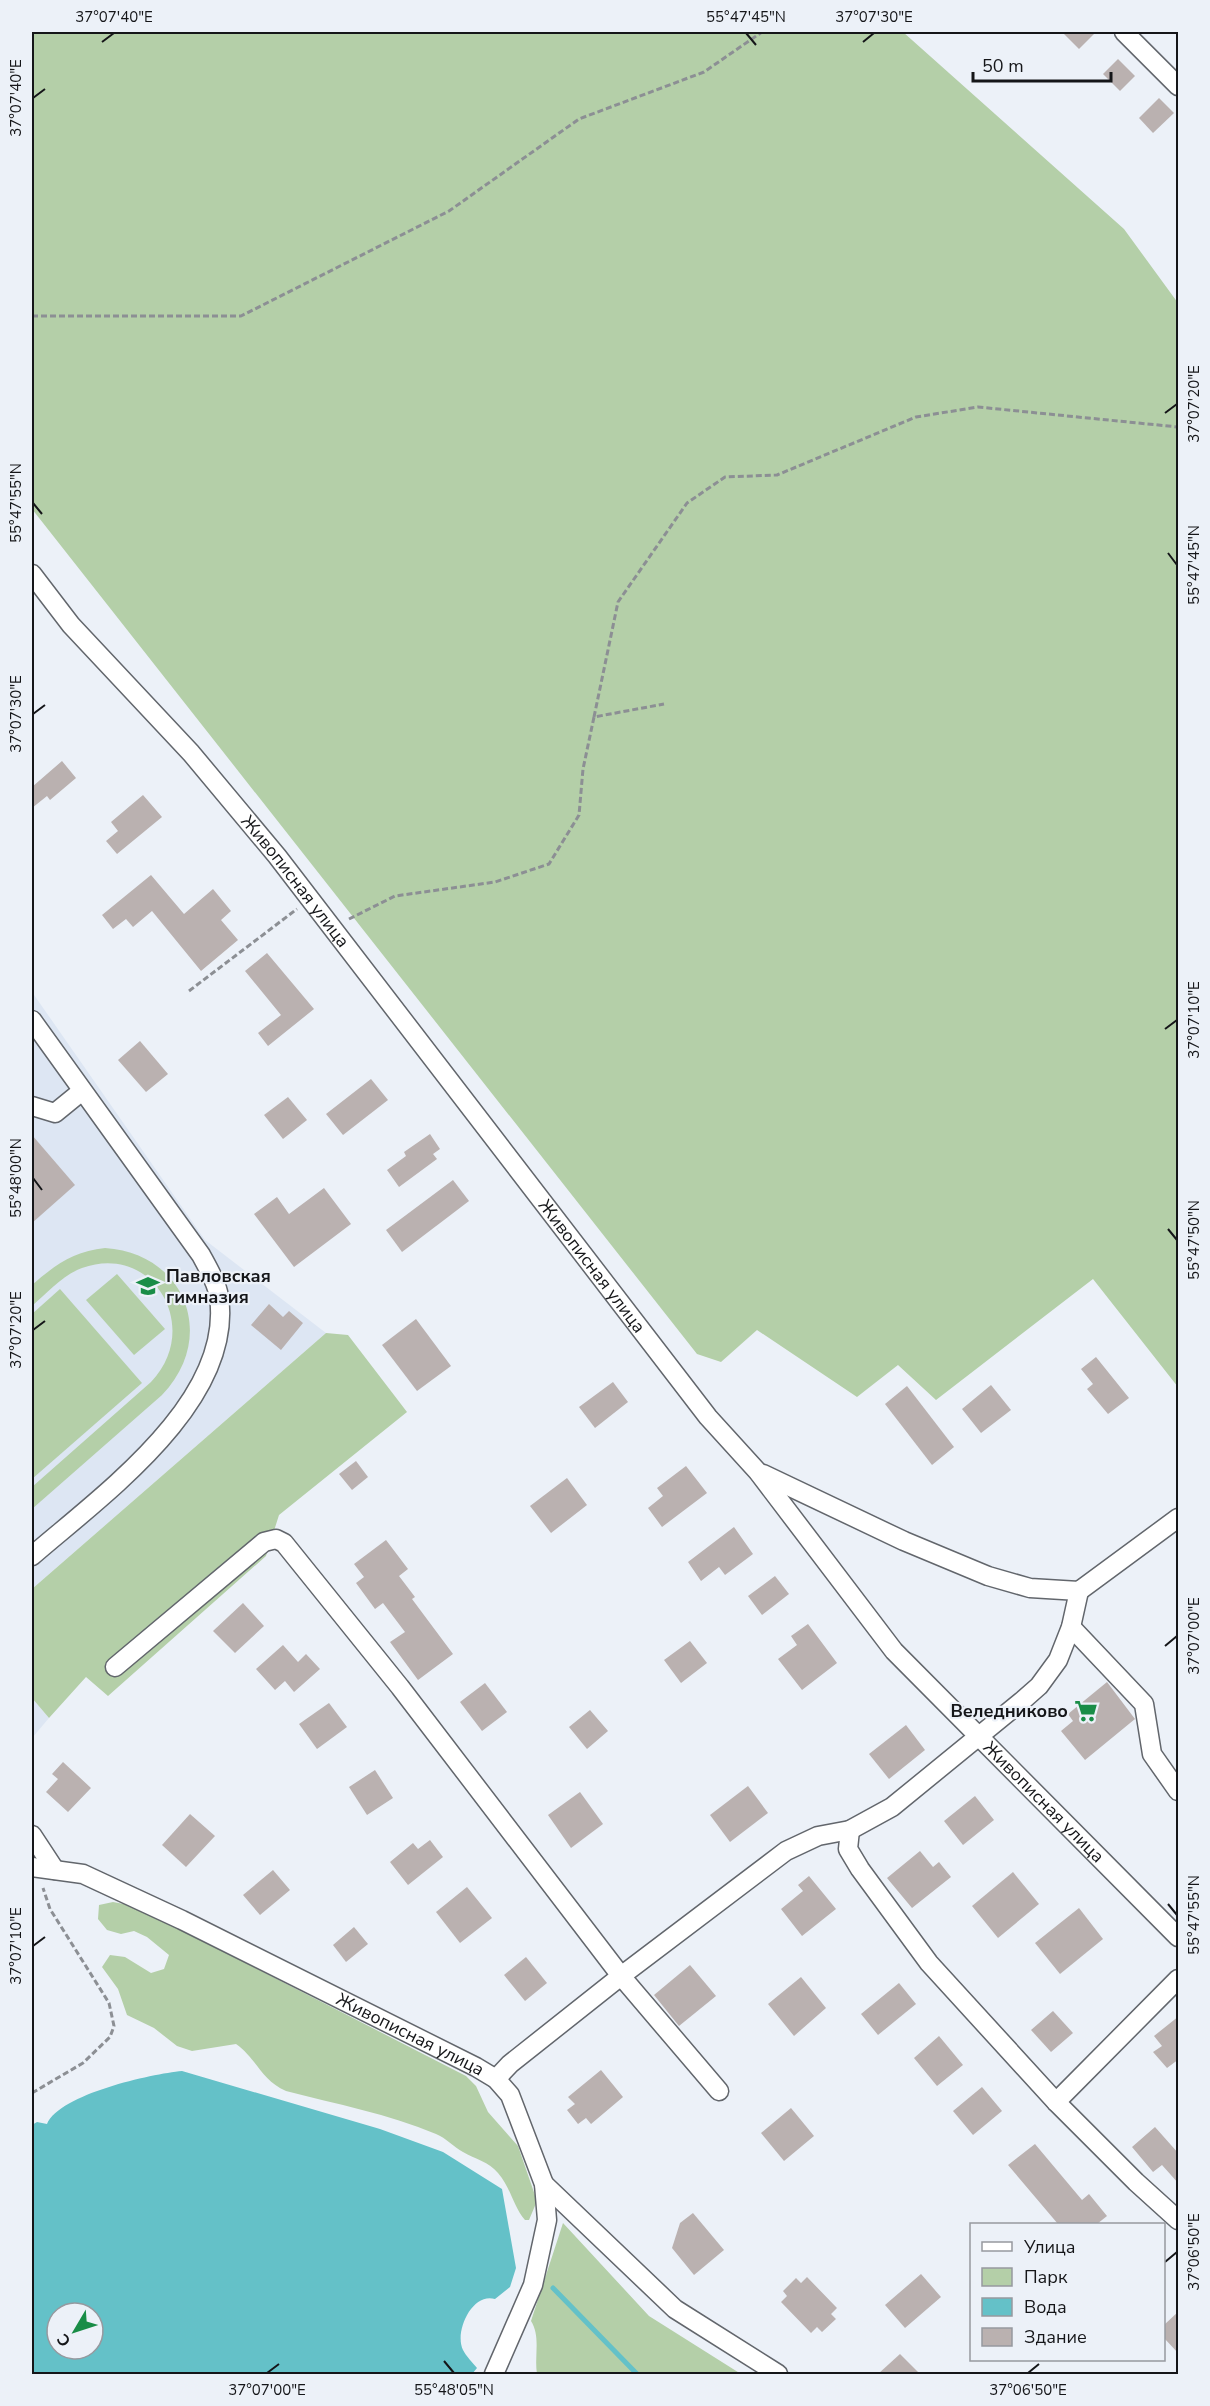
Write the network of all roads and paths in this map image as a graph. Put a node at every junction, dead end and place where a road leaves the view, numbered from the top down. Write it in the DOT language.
graph roads {
  1 [pos="762,32"];
  2 [pos="1124,32"];
  3 [pos="1179,86"];
  4 [pos="32,315"];
  5 [pos="1179,427"];
  6 [pos="32,574"];
  7 [pos="664,704"];
  8 [pos="594,717"];
  9 [pos="311,899"];
  10 [pos="333,927"];
  11 [pos="189,991"];
  12 [pos="32,1020"];
  13 [pos="82,1091"];
  14 [pos="32,1106"];
  15 [pos="758,1472"];
  16 [pos="1179,1518"];
  17 [pos="32,1556"];
  18 [pos="1079,1591"];
  19 [pos="1071,1627"];
  20 [pos="115,1666"];
  21 [pos="979,1736"];
  22 [pos="1179,1791"];
  23 [pos="850,1830"];
  24 [pos="32,1835"];
  25 [pos="42,1868"];
  26 [pos="1179,1937"];
  27 [pos="621,1976"];
  28 [pos="1179,1979"];
  29 [pos="496,2079"];
  30 [pos="719,2091"];
  31 [pos="32,2093"];
  32 [pos="1056,2102"];
  33 [pos="544,2184"];
  34 [pos="1179,2220"];
  35 [pos="494,2374"];
  36 [pos="778,2374"];
  1 -- 4 [label="path"];
  2 -- 3 [label="street"];
  5 -- 8 [label="path"];
  6 -- 9 [label="street, Живописная улица"];
  7 -- 8 [label="path"];
  8 -- 10 [label="path"];
  9 -- 10 [label="street, Живописная улица"];
  9 -- 11 [label="path"];
  10 -- 15 [label="street, Живописная улица"];
  12 -- 13 [label="street"];
  13 -- 14 [label="street"];
  13 -- 17 [label="street"];
  15 -- 18 [label="street"];
  15 -- 21 [label="street, Живописная улица"];
  16 -- 18 [label="street"];
  18 -- 19 [label="street"];
  19 -- 21 [label="street"];
  19 -- 22 [label="street"];
  20 -- 27 [label="street"];
  21 -- 23 [label="street"];
  21 -- 26 [label="street, Живописная улица"];
  23 -- 27 [label="street"];
  23 -- 32 [label="street"];
  24 -- 25 [label="street"];
  25 -- 29 [label="street, Живописная улица"];
  25 -- 31 [label="path"];
  27 -- 29 [label="street"];
  27 -- 30 [label="street"];
  28 -- 32 [label="street"];
  29 -- 33 [label="street, Живописная улица"];
  32 -- 34 [label="street"];
  33 -- 35 [label="street, Живописная улица"];
  33 -- 36 [label="street"];
}
